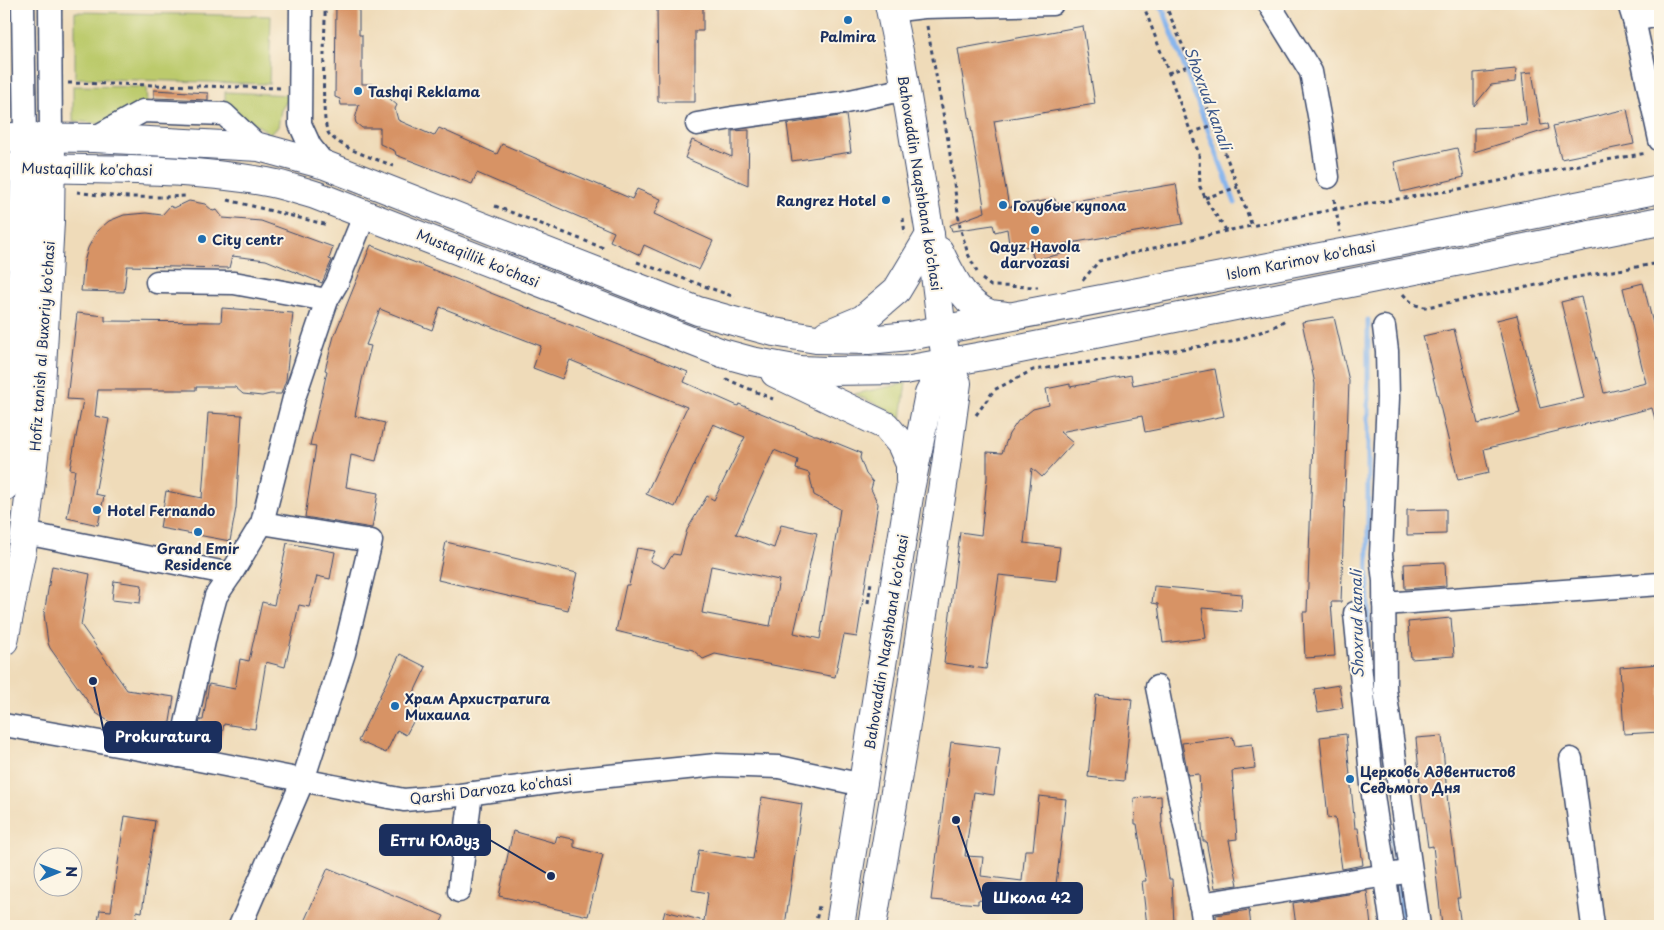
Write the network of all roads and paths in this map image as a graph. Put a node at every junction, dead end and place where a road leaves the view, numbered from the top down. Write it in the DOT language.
graph roads {
  1 [pos="23,4"];
  2 [pos="50,4"];
  3 [pos="301,4"];
  4 [pos="325,4"];
  5 [pos="1052,4"];
  6 [pos="1143,4"];
  7 [pos="1165,4"];
  8 [pos="1270,4"];
  9 [pos="890,7"];
  10 [pos="924,7"];
  11 [pos="1632,12"];
  12 [pos="1660,15"];
  13 [pos="1189,65"];
  14 [pos="1168,72"];
  15 [pos="50,82"];
  16 [pos="300,88"];
  17 [pos="324,89"];
  18 [pos="906,89"];
  19 [pos="697,124"];
  20 [pos="1211,125"];
  21 [pos="1191,133"];
  22 [pos="26,137"];
  23 [pos="1656,146"];
  24 [pos="326,165"];
  25 [pos="399,169"];
  26 [pos="32,173"];
  27 [pos="1238,187"];
  28 [pos="1331,188"];
  29 [pos="1660,188"];
  30 [pos="191,196"];
  31 [pos="1205,198"];
  32 [pos="227,200"];
  33 [pos="494,206"];
  34 [pos="1336,209"];
  35 [pos="365,214"];
  36 [pos="903,215"];
  37 [pos="1660,221"];
  38 [pos="1252,226"];
  39 [pos="336,228"];
  40 [pos="1226,231"];
  41 [pos="918,238"];
  42 [pos="608,250"];
  43 [pos="1344,252"];
  44 [pos="9,256"];
  45 [pos="635,261"];
  46 [pos="1660,263"];
  47 [pos="1076,281"];
  48 [pos="157,282"];
  49 [pos="1043,288"];
  50 [pos="1395,295"];
  51 [pos="738,298"];
  52 [pos="327,300"];
  53 [pos="1008,316"];
  54 [pos="1291,317"];
  55 [pos="1384,328"];
  56 [pos="942,330"];
  57 [pos="816,339"];
  58 [pos="751,361"];
  59 [pos="946,362"];
  60 [pos="722,377"];
  61 [pos="776,400"];
  62 [pos="9,406"];
  63 [pos="974,422"];
  64 [pos="4,487"];
  65 [pos="910,490"];
  66 [pos="262,523"];
  67 [pos="25,533"];
  68 [pos="231,574"];
  69 [pos="872,576"];
  70 [pos="1660,584"];
  71 [pos="1384,604"];
  72 [pos="867,605"];
  73 [pos="1355,613"];
  74 [pos="4,641"];
  75 [pos="1157,687"];
  76 [pos="4,726"];
  77 [pos="179,756"];
  78 [pos="1571,759"];
  79 [pos="303,780"];
  80 [pos="863,785"];
  81 [pos="471,793"];
  82 [pos="1411,871"];
  83 [pos="1384,875"];
  84 [pos="459,891"];
  85 [pos="1202,915"];
  86 [pos="240,926"];
  87 [pos="840,926"];
  88 [pos="872,926"];
  89 [pos="1392,926"];
  90 [pos="1419,926"];
  91 [pos="1593,926"];
  1 -- 22 [label="street"];
  2 -- 15 [label="street"];
  3 -- 16 [label="street"];
  4 -- 17 [label="path"];
  5 -- 10 [label="street"];
  6 -- 14 [label="path"];
  7 -- 13 [label="path"];
  8 -- 28 [label="street"];
  9 -- 10 [label="street"];
  9 -- 18 [label="main road, Bahovaddin Naqshband ko'chasi"];
  10 -- 49 [label="path"];
  11 -- 12 [label="street"];
  11 -- 23 [label="street"];
  13 -- 14 [label="path"];
  13 -- 20 [label="path"];
  14 -- 21 [label="path"];
  15 -- 16 [label="path"];
  15 -- 22 [label="street"];
  16 -- 17 [label="path"];
  16 -- 24 [label="street"];
  17 -- 25 [label="path"];
  18 -- 19 [label="street"];
  18 -- 41 [label="main road, Bahovaddin Naqshband ko'chasi"];
  20 -- 21 [label="path"];
  20 -- 27 [label="path"];
  21 -- 31 [label="path"];
  22 -- 24 [label="main road"];
  22 -- 26 [label="main road"];
  23 -- 34 [label="path"];
  24 -- 57 [label="main road"];
  26 -- 30 [label="path"];
  26 -- 35 [label="main road, Mustaqillik ko'chasi"];
  26 -- 44 [label="main road, Hofiz tanish al Buxoriy ko'chasi"];
  26 -- 67 [label="main road, Hofiz tanish al Buxoriy ko'chasi"];
  27 -- 31 [label="path"];
  27 -- 38 [label="path"];
  28 -- 34 [label="path"];
  29 -- 43 [label="main road, Islom Karimov ko'chasi"];
  31 -- 40 [label="path"];
  32 -- 39 [label="path"];
  33 -- 42 [label="path"];
  34 -- 38 [label="path"];
  34 -- 43 [label="path"];
  35 -- 52 [label="street"];
  35 -- 58 [label="main road, Mustaqillik ko'chasi"];
  36 -- 41 [label="path"];
  37 -- 59 [label="main road"];
  38 -- 40 [label="path"];
  40 -- 47 [label="path"];
  41 -- 53 [label="main road"];
  41 -- 56 [label="main road, Bahovaddin Naqshband ko'chasi"];
  41 -- 57 [label="main road"];
  43 -- 53 [label="main road, Islom Karimov ko'chasi"];
  44 -- 62 [label="main road, Hofiz tanish al Buxoriy ko'chasi"];
  45 -- 51 [label="path"];
  46 -- 50 [label="path"];
  48 -- 52 [label="street"];
  52 -- 66 [label="street"];
  53 -- 56 [label="main road, Islom Karimov ko'chasi"];
  54 -- 63 [label="path"];
  55 -- 71 [label="street"];
  56 -- 57 [label="main road"];
  56 -- 59 [label="main road, Bahovaddin Naqshband ko'chasi"];
  58 -- 59 [label="main road, Mustaqillik ko'chasi"];
  58 -- 65 [label="main road"];
  59 -- 65 [label="main road, Bahovaddin Naqshband ko'chasi"];
  59 -- 88 [label="main road, Bahovaddin Naqshband ko'chasi"];
  60 -- 61 [label="path"];
  62 -- 64 [label="main road, Hofiz tanish al Buxoriy ko'chasi"];
  65 -- 80 [label="main road, Bahovaddin Naqshband ko'chasi"];
  66 -- 68 [label="street"];
  66 -- 79 [label="street"];
  67 -- 68 [label="street"];
  67 -- 74 [label="main road, Hofiz tanish al Buxoriy ko'chasi"];
  68 -- 77 [label="street"];
  69 -- 72 [label="path"];
  70 -- 71 [label="street"];
  71 -- 82 [label="street"];
  73 -- 83 [label="street"];
  75 -- 85 [label="street"];
  76 -- 77 [label="street, Qarshi Darvoza ko'chasi"];
  77 -- 79 [label="street, Qarshi Darvoza ko'chasi"];
  78 -- 91 [label="street"];
  79 -- 81 [label="street, Qarshi Darvoza ko'chasi"];
  79 -- 86 [label="street"];
  80 -- 81 [label="street, Qarshi Darvoza ko'chasi"];
  80 -- 87 [label="main road, Bahovaddin Naqshband ko'chasi"];
  81 -- 84 [label="street"];
  82 -- 83 [label="street"];
  82 -- 90 [label="street"];
  83 -- 85 [label="street"];
  83 -- 89 [label="street"];
}
